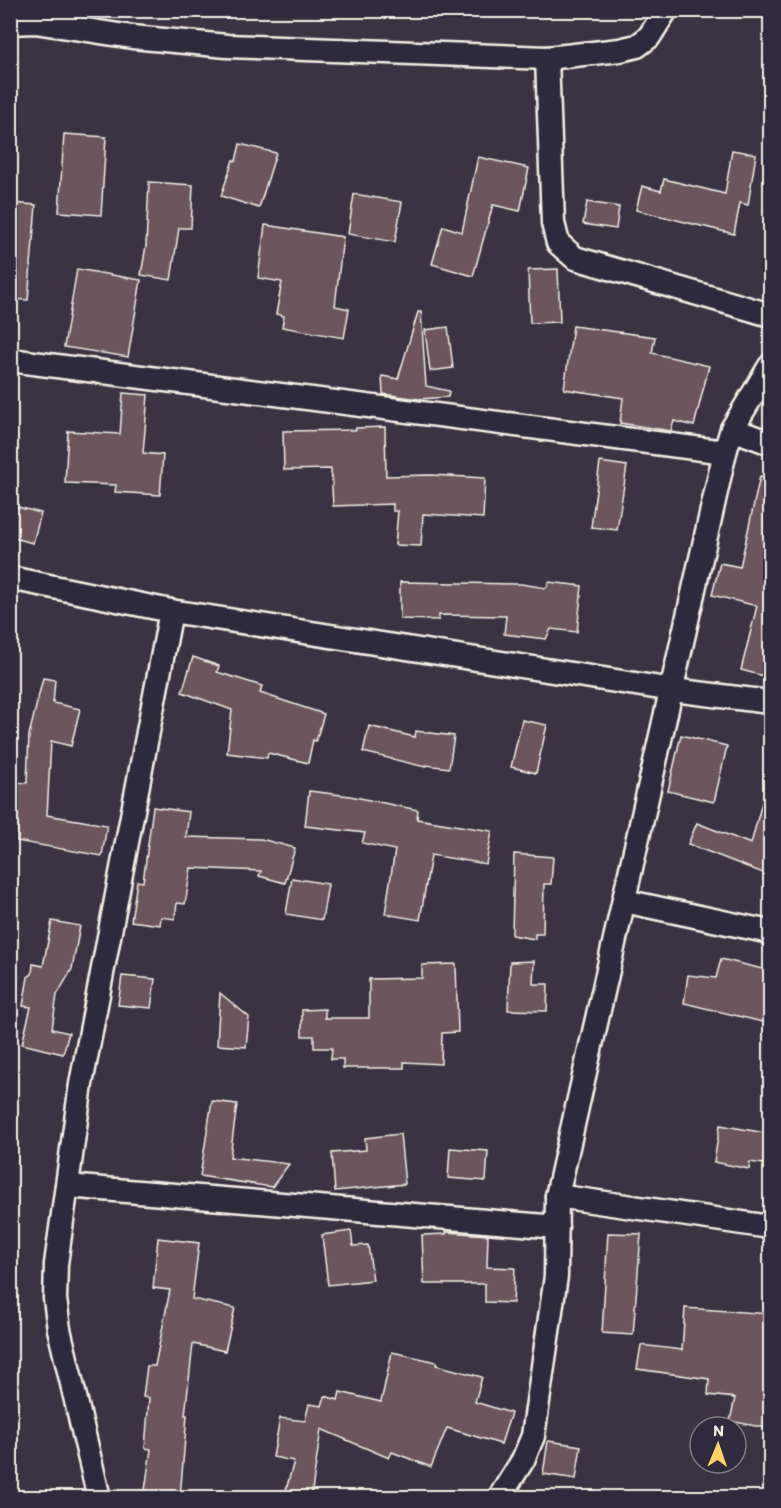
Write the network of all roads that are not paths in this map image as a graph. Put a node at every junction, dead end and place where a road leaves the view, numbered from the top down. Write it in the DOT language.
graph roads {
  1 [pos="666,10"];
  2 [pos="10,22"];
  3 [pos="547,58"];
  4 [pos="771,315"];
  5 [pos="10,360"];
  6 [pos="771,366"];
  7 [pos="732,429"];
  8 [pos="771,443"];
  9 [pos="725,453"];
  10 [pos="10,578"];
  11 [pos="171,611"];
  12 [pos="673,690"];
  13 [pos="771,702"];
  14 [pos="624,901"];
  15 [pos="771,932"];
  16 [pos="67,1186"];
  17 [pos="556,1197"];
  18 [pos="557,1227"];
  19 [pos="771,1227"];
  20 [pos="99,1497"];
  21 [pos="499,1497"];
  1 -- 3 [label="street"];
  2 -- 3 [label="street"];
  3 -- 4 [label="street"];
  5 -- 9 [label="street"];
  6 -- 7 [label="street"];
  7 -- 8 [label="street"];
  7 -- 9 [label="street"];
  9 -- 12 [label="street"];
  10 -- 11 [label="street"];
  11 -- 12 [label="street"];
  11 -- 16 [label="street"];
  12 -- 13 [label="street"];
  12 -- 14 [label="street"];
  14 -- 15 [label="street"];
  14 -- 17 [label="street"];
  16 -- 18 [label="street"];
  16 -- 20 [label="street"];
  17 -- 18 [label="street"];
  17 -- 19 [label="street"];
  18 -- 21 [label="street"];
}
